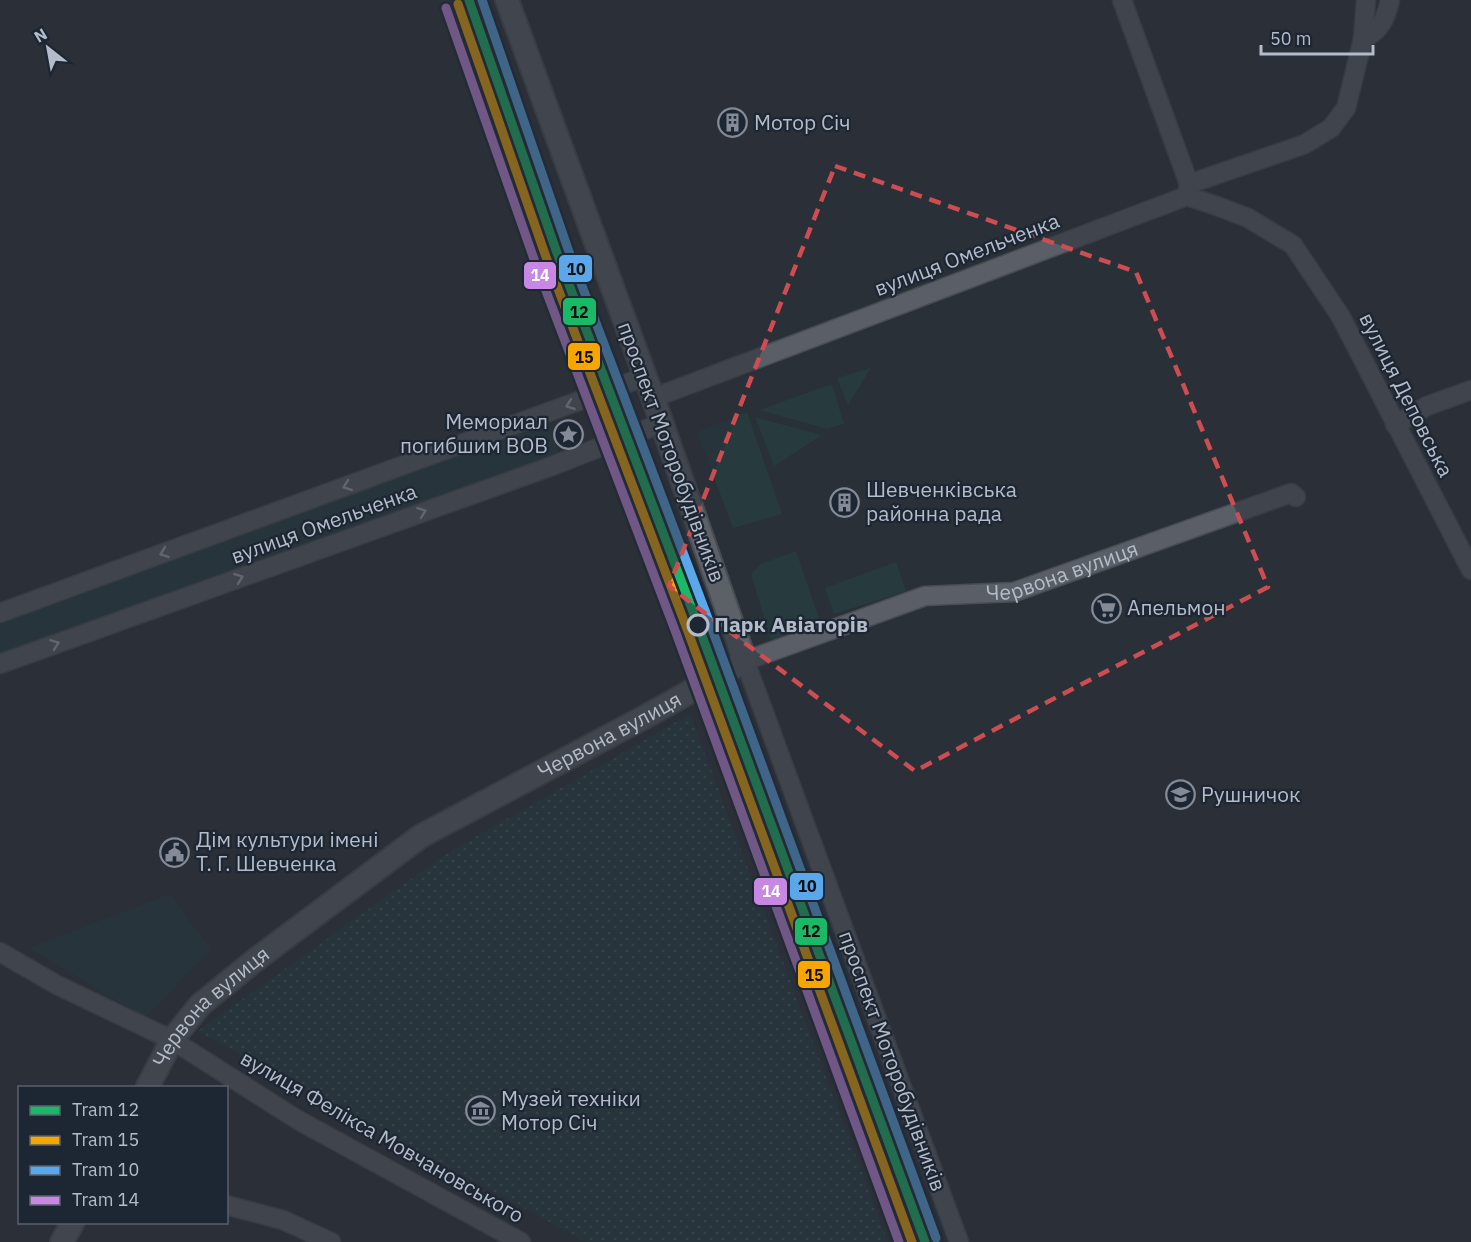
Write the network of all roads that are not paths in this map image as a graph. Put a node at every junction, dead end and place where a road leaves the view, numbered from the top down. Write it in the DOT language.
graph roads {
  1 [pos="507,0"];
  2 [pos="1122,0"];
  3 [pos="1366,0"];
  4 [pos="1390,0"];
  5 [pos="1362,39"];
  6 [pos="1188,190"];
  7 [pos="648,387"];
  8 [pos="1471,390"];
  9 [pos="662,423"];
  10 [pos="1395,425"];
  11 [pos="1296,497"];
  12 [pos="1471,570"];
  13 [pos="0,613"];
  14 [pos="745,661"];
  15 [pos="0,664"];
  16 [pos="0,952"];
  17 [pos="172,1040"];
  18 [pos="148,1086"];
  19 [pos="228,1206"];
  20 [pos="72,1224"];
  21 [pos="62,1242"];
  22 [pos="331,1242"];
  23 [pos="521,1242"];
  24 [pos="958,1242"];
  1 -- 7 [label="main road, проспект Моторобудівників"];
  2 -- 6 [label="street"];
  3 -- 5 [label="street"];
  4 -- 5 [label="street"];
  5 -- 6 [label="street"];
  6 -- 7 [label="street, вулиця Омельченка"];
  6 -- 10 [label="street, вулиця Деповська"];
  7 -- 9 [label="main road, проспект Моторобудівників"];
  7 -- 13 [label="street, вулиця Омельченка, one-way"];
  8 -- 10 [label="street"];
  9 -- 14 [label="main road, проспект Моторобудівників"];
  15 -- 9 [label="street, вулиця Омельченка, one-way"];
  10 -- 12 [label="street, вулиця Деповська"];
  11 -- 14 [label="street, Червона вулиця"];
  14 -- 17 [label="main road, Червона вулиця"];
  14 -- 24 [label="street, проспект Моторобудівників"];
  16 -- 17 [label="street, вулиця Фелікса Мовчановського"];
  17 -- 18 [label="main road, Червона вулиця"];
  17 -- 23 [label="street, вулиця Фелікса Мовчановського"];
  19 -- 22 [label="street"];
  20 -- 21 [label="main road"];
}
